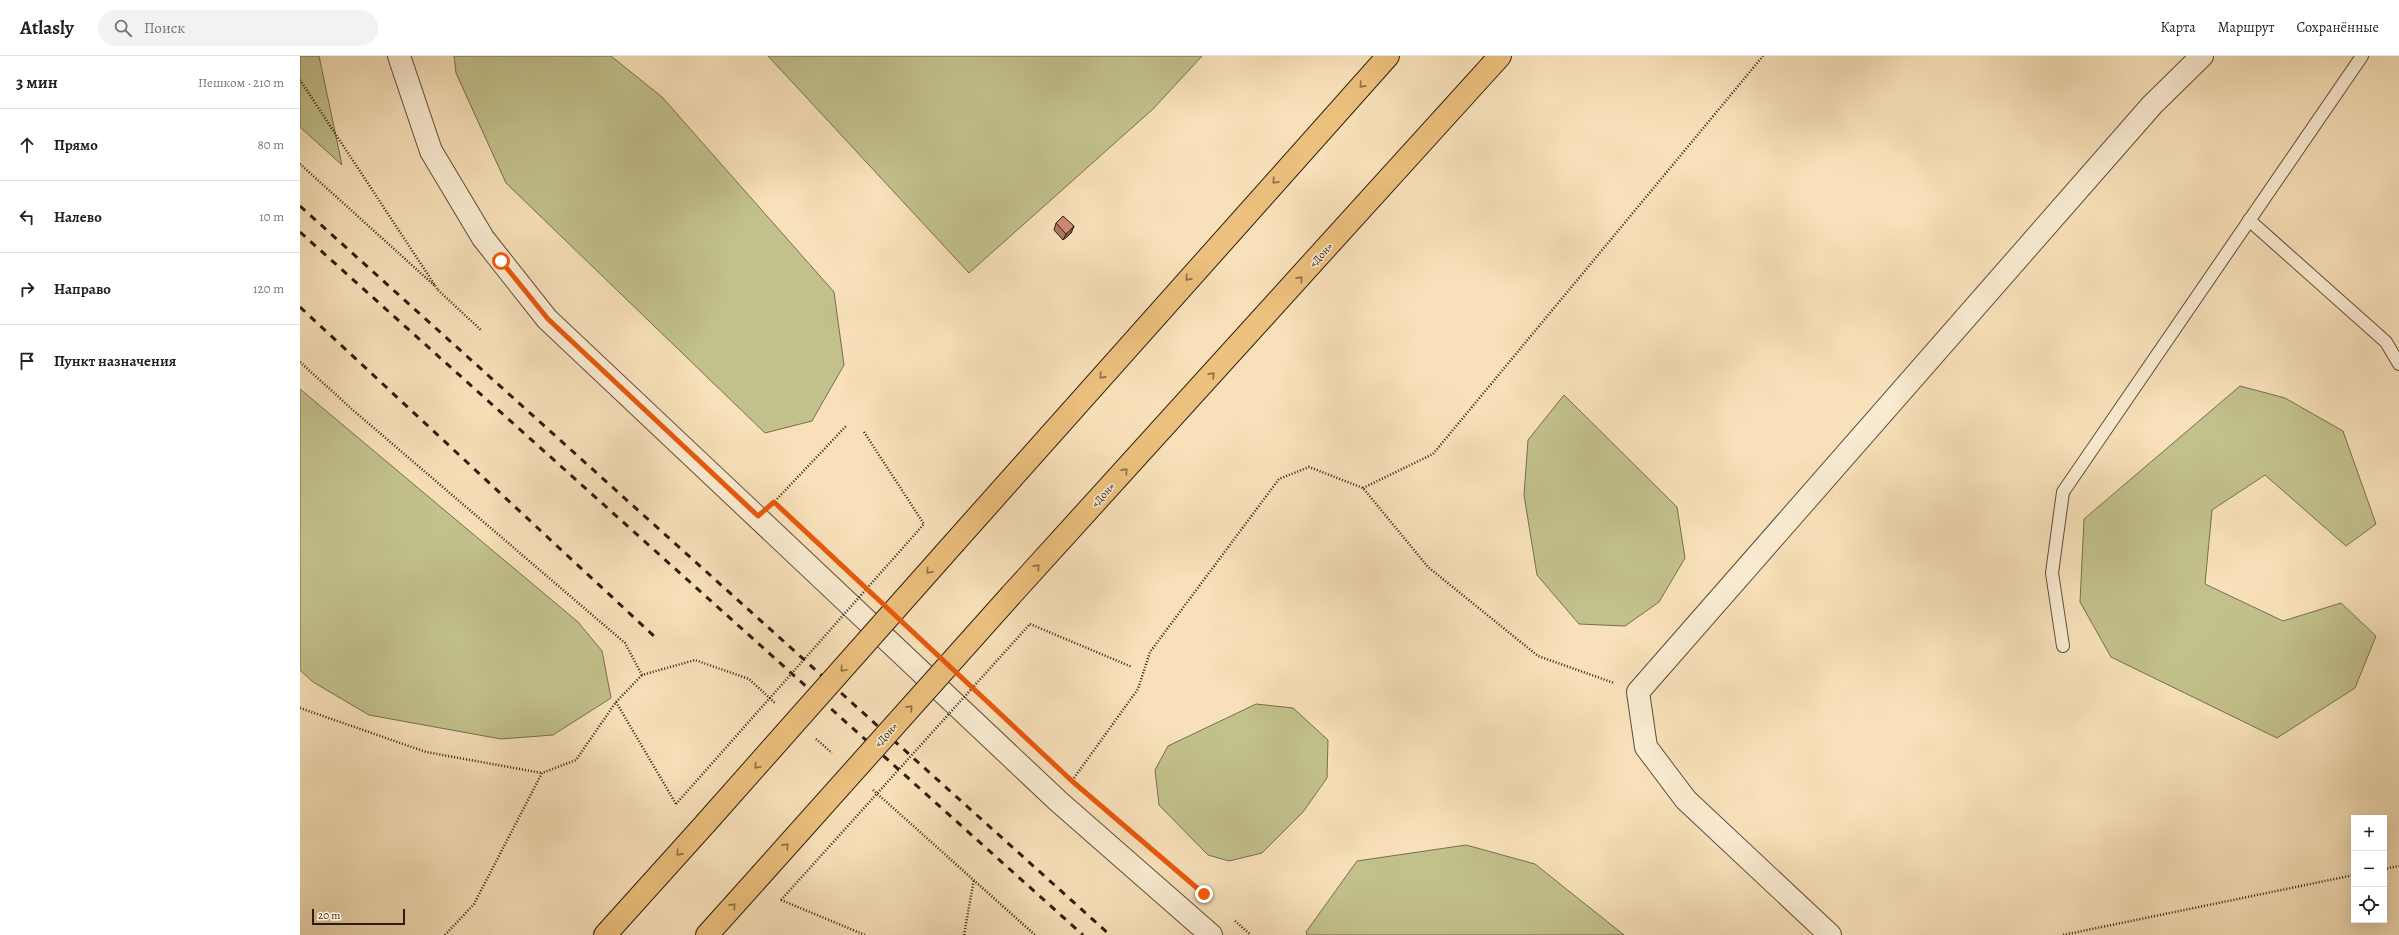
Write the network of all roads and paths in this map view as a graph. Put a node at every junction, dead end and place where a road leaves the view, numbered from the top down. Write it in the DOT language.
graph roads {
  1 [pos="399,56"];
  2 [pos="1388,56"];
  3 [pos="1500,56"];
  4 [pos="1763,56"];
  5 [pos="2202,56"];
  6 [pos="2362,56"];
  7 [pos="300,80"];
  8 [pos="300,164"];
  9 [pos="2249,220"];
  10 [pos="438,290"];
  11 [pos="482,331"];
  12 [pos="2386,342"];
  13 [pos="2399,348"];
  14 [pos="300,362"];
  15 [pos="2399,364"];
  16 [pos="847,425"];
  17 [pos="864,432"];
  18 [pos="1363,488"];
  19 [pos="758,516"];
  20 [pos="866,588"];
  21 [pos="872,593"];
  22 [pos="2062,646"];
  23 [pos="1132,667"];
  24 [pos="642,675"];
  25 [pos="969,684"];
  26 [pos="975,690"];
  27 [pos="1638,692"];
  28 [pos="616,702"];
  29 [pos="777,704"];
  30 [pos="300,708"];
  31 [pos="812,735"];
  32 [pos="835,756"];
  33 [pos="542,772"];
  34 [pos="1067,775"];
  35 [pos="870,787"];
  36 [pos="2399,866"];
  37 [pos="2387,868"];
  38 [pos="2351,876"];
  39 [pos="974,879"];
  40 [pos="1234,920"];
  41 [pos="445,935"];
  42 [pos="605,935"];
  43 [pos="707,935"];
  44 [pos="865,935"];
  45 [pos="964,935"];
  46 [pos="1035,935"];
  47 [pos="1211,935"];
  48 [pos="1251,935"];
  49 [pos="1830,935"];
  50 [pos="2063,935"];
  1 -- 19 [label="street"];
  2 -- 42 [label="highway, one-way, bridge"];
  43 -- 3 [label="highway, «Дон», one-way, bridge"];
  4 -- 18 [label="path"];
  5 -- 27 [label="street"];
  6 -- 9 [label="lane"];
  7 -- 10 [label="path"];
  8 -- 10 [label="path"];
  9 -- 12 [label="lane"];
  9 -- 22 [label="lane"];
  10 -- 11 [label="path"];
  12 -- 13 [label="lane"];
  12 -- 15 [label="lane"];
  14 -- 24 [label="path"];
  16 -- 19 [label="path"];
  17 -- 28 [label="path, bridge"];
  18 -- 27 [label="path"];
  18 -- 34 [label="path"];
  19 -- 47 [label="street"];
  20 -- 21 [label="path"];
  23 -- 44 [label="path, bridge"];
  24 -- 28 [label="path"];
  24 -- 29 [label="path"];
  25 -- 26 [label="path"];
  27 -- 49 [label="street"];
  28 -- 33 [label="path"];
  30 -- 33 [label="path"];
  31 -- 32 [label="path"];
  33 -- 41 [label="path"];
  35 -- 39 [label="path"];
  36 -- 37 [label="path"];
  38 -- 50 [label="path"];
  39 -- 45 [label="path"];
  39 -- 46 [label="path"];
  40 -- 48 [label="path"];
}
